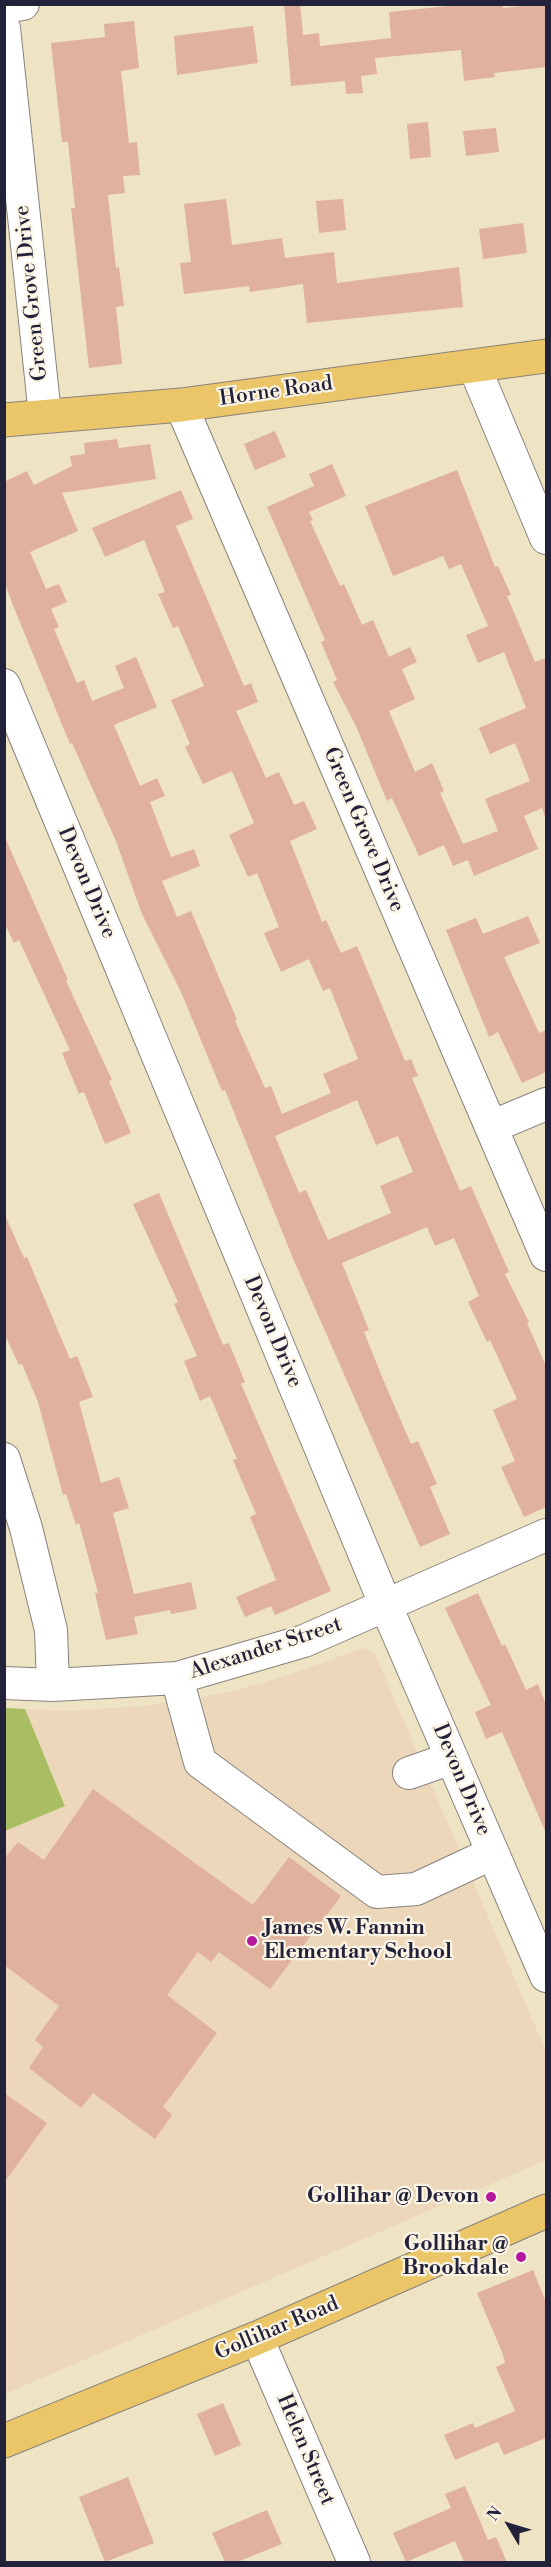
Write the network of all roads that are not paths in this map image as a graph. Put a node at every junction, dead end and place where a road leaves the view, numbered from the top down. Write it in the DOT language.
graph roads {
  1 [pos="23,4"];
  2 [pos="4,7"];
  3 [pos="4,28"];
  4 [pos="546,356"];
  5 [pos="474,366"];
  6 [pos="181,405"];
  7 [pos="45,415"];
  8 [pos="4,420"];
  9 [pos="546,538"];
  10 [pos="4,686"];
  11 [pos="546,1104"];
  12 [pos="490,1127"];
  13 [pos="546,1255"];
  14 [pos="4,1459"];
  15 [pos="546,1535"];
  16 [pos="386,1606"];
  17 [pos="177,1678"];
  18 [pos="4,1683"];
  19 [pos="53,1685"];
  20 [pos="452,1758"];
  21 [pos="409,1773"];
  22 [pos="493,1853"];
  23 [pos="546,1976"];
  24 [pos="546,2211"];
  25 [pos="257,2338"];
  26 [pos="4,2441"];
  27 [pos="354,2562"];
  1 -- 2 [label="street"];
  3 -- 7 [label="street, Green Grove Drive"];
  4 -- 5 [label="main road, Horne Road"];
  5 -- 6 [label="main road, Horne Road"];
  5 -- 9 [label="street"];
  6 -- 7 [label="main road, Horne Road"];
  6 -- 12 [label="street, Green Grove Drive"];
  7 -- 8 [label="main road, Horne Road"];
  10 -- 16 [label="street, Devon Drive"];
  11 -- 12 [label="street"];
  12 -- 13 [label="street, Green Grove Drive"];
  14 -- 19 [label="street"];
  15 -- 16 [label="street, Alexander Street"];
  16 -- 17 [label="street, Alexander Street"];
  16 -- 20 [label="street, Devon Drive"];
  17 -- 19 [label="street, Alexander Street"];
  17 -- 22 [label="street"];
  18 -- 19 [label="street, Alexander Street"];
  20 -- 21 [label="street"];
  20 -- 22 [label="street, Devon Drive"];
  22 -- 23 [label="street, Devon Drive"];
  24 -- 25 [label="main road, Gollihar Road"];
  25 -- 26 [label="main road, Gollihar Road"];
  25 -- 27 [label="street, Helen Street"];
}
